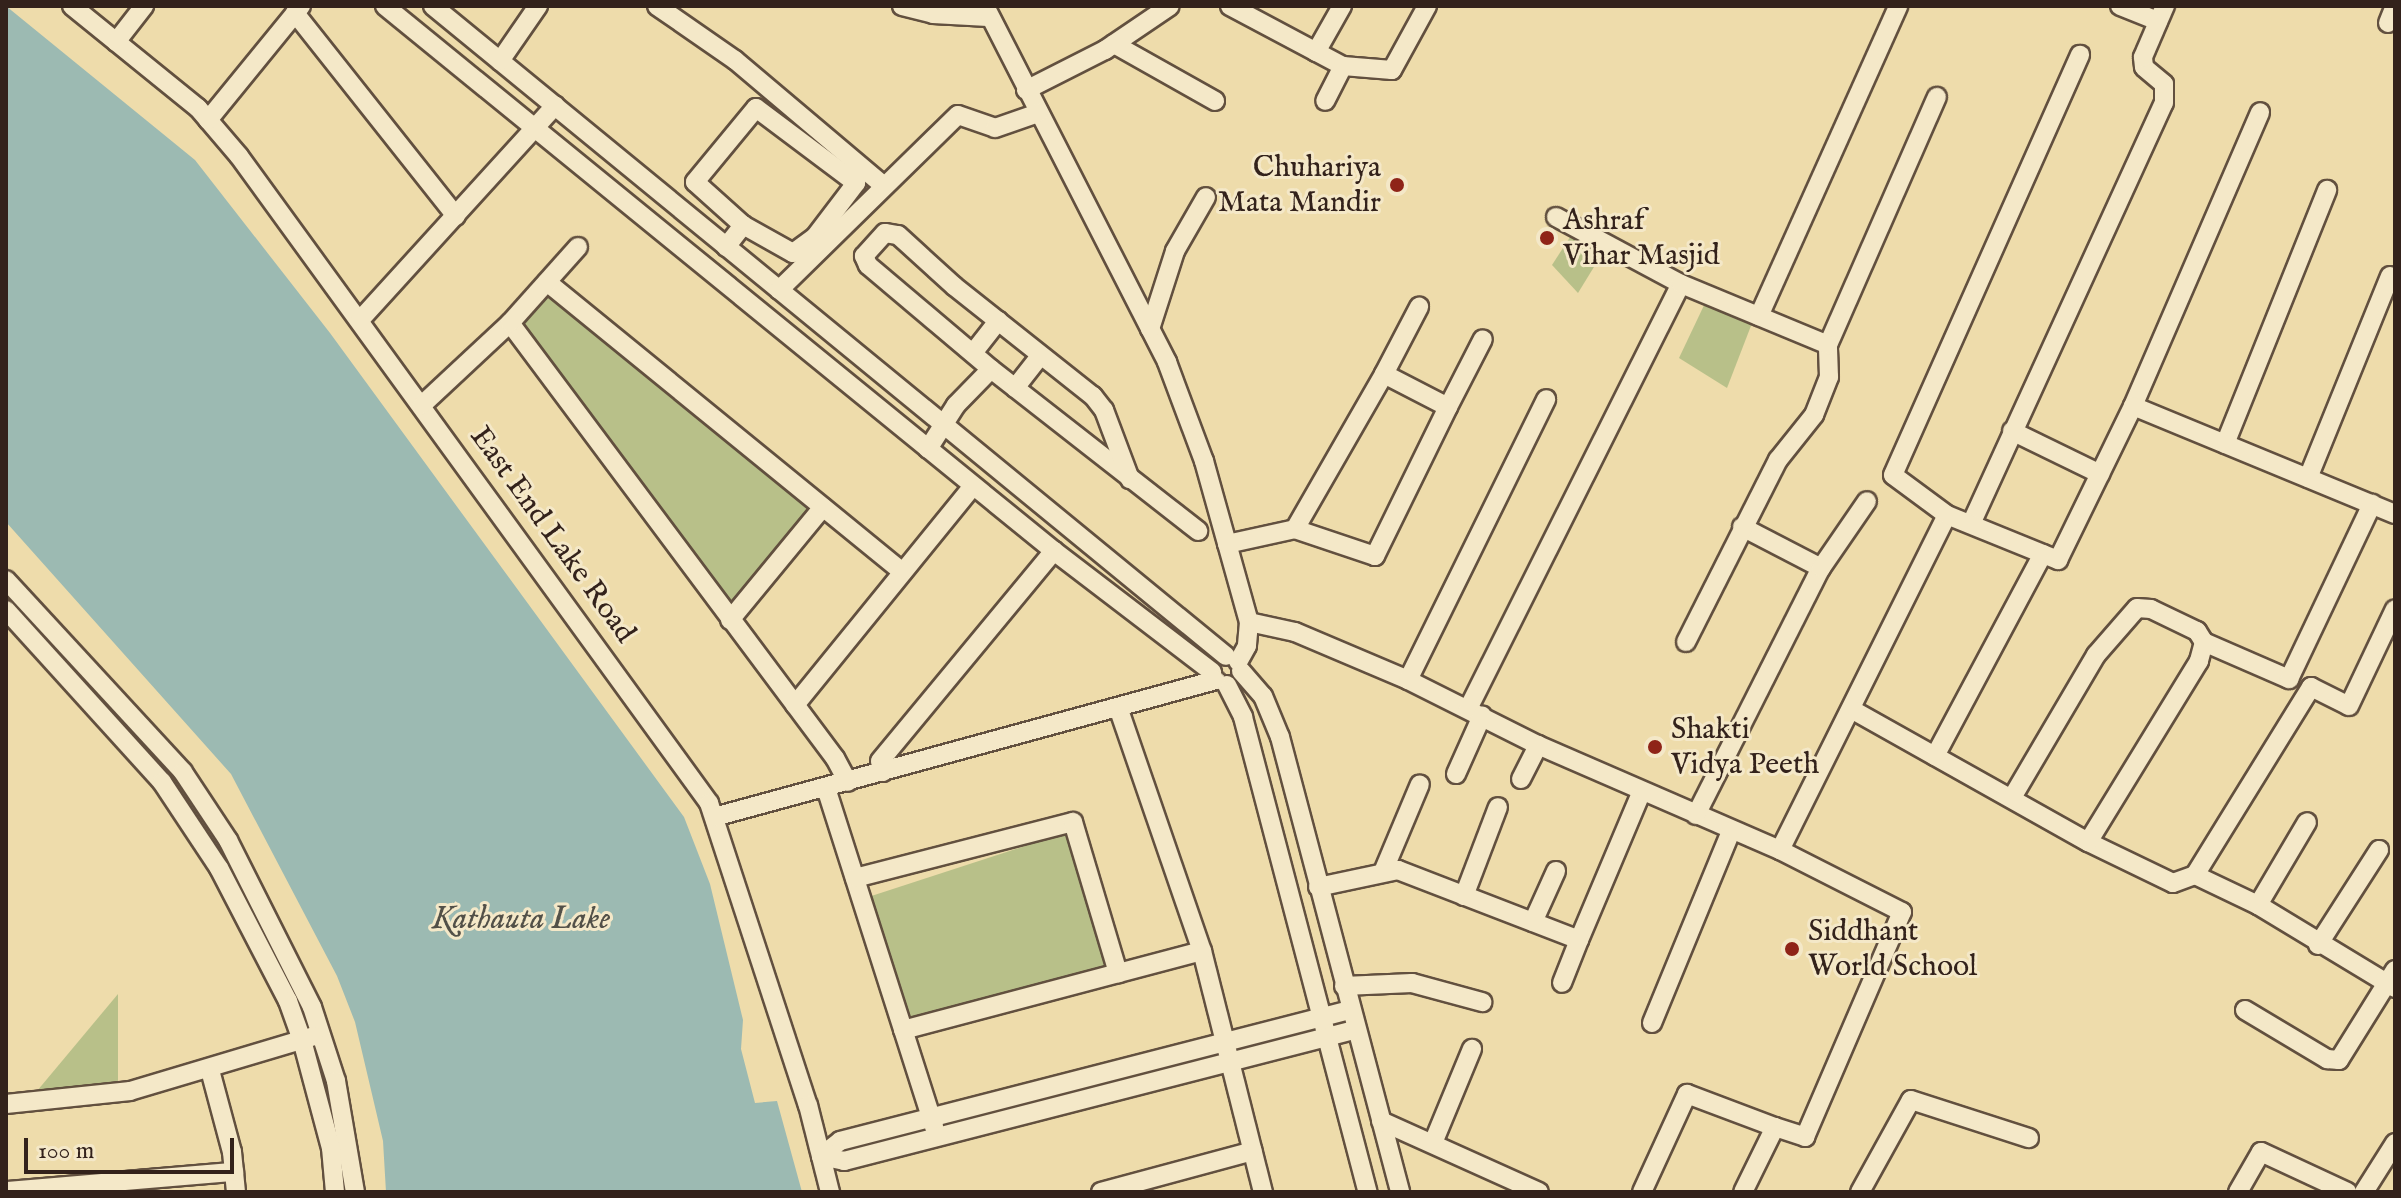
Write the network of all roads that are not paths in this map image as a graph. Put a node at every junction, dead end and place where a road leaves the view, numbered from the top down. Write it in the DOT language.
graph roads {
  1 [pos="72,6"];
  2 [pos="144,6"];
  3 [pos="385,6"];
  4 [pos="433,6"];
  5 [pos="538,6"];
  6 [pos="657,6"];
  7 [pos="902,6"];
  8 [pos="1170,6"];
  9 [pos="1230,6"];
  10 [pos="1342,6"];
  11 [pos="1427,6"];
  12 [pos="1898,6"];
  13 [pos="2120,6"];
  14 [pos="298,10"];
  15 [pos="986,11"];
  16 [pos="2161,13"];
  17 [pos="116,42"];
  18 [pos="1114,44"];
  19 [pos="1316,52"];
  20 [pos="2080,55"];
  21 [pos="500,61"];
  22 [pos="1343,66"];
  23 [pos="1026,90"];
  24 [pos="1937,97"];
  25 [pos="1215,101"];
  26 [pos="1325,101"];
  27 [pos="555,106"];
  28 [pos="2260,112"];
  29 [pos="1038,113"];
  30 [pos="208,120"];
  31 [pos="535,129"];
  32 [pos="884,186"];
  33 [pos="2327,190"];
  34 [pos="1206,197"];
  35 [pos="456,216"];
  36 [pos="1556,217"];
  37 [pos="743,225"];
  38 [pos="578,247"];
  39 [pos="726,247"];
  40 [pos="2390,276"];
  41 [pos="547,282"];
  42 [pos="1681,284"];
  43 [pos="779,290"];
  44 [pos="1419,307"];
  45 [pos="1759,316"];
  46 [pos="360,320"];
  47 [pos="998,321"];
  48 [pos="510,323"];
  49 [pos="1150,329"];
  50 [pos="1483,339"];
  51 [pos="1828,345"];
  52 [pos="973,353"];
  53 [pos="1040,356"];
  54 [pos="991,369"];
  55 [pos="1384,374"];
  56 [pos="1015,388"];
  57 [pos="1546,399"];
  58 [pos="422,405"];
  59 [pos="2133,406"];
  60 [pos="1448,407"];
  61 [pos="949,419"];
  62 [pos="2012,431"];
  63 [pos="2225,444"];
  64 [pos="928,449"];
  65 [pos="2100,474"];
  66 [pos="2308,478"];
  67 [pos="1130,479"];
  68 [pos="973,486"];
  69 [pos="1867,501"];
  70 [pos="2372,504"];
  71 [pos="823,507"];
  72 [pos="2395,514"];
  73 [pos="1947,515"];
  74 [pos="1971,524"];
  75 [pos="1742,527"];
  76 [pos="1295,529"];
  77 [pos="1198,531"];
  78 [pos="1227,544"];
  79 [pos="1054,551"];
  80 [pos="2043,554"];
  81 [pos="1821,568"];
  82 [pos="903,572"];
  83 [pos="6,580"];
  84 [pos="2395,609"];
  85 [pos="6,610"];
  86 [pos="730,620"];
  87 [pos="1249,622"];
  88 [pos="1686,642"];
  89 [pos="2204,642"];
  90 [pos="1235,663"];
  91 [pos="1218,679"];
  92 [pos="2289,679"];
  93 [pos="1408,680"];
  94 [pos="2311,687"];
  95 [pos="795,705"];
  96 [pos="1851,709"];
  97 [pos="1119,710"];
  98 [pos="1475,713"];
  99 [pos="1538,745"];
  100 [pos="1935,756"];
  101 [pos="883,772"];
  102 [pos="1456,774"];
  103 [pos="1521,779"];
  104 [pos="848,782"];
  105 [pos="1420,784"];
  106 [pos="826,788"];
  107 [pos="1642,791"];
  108 [pos="2013,796"];
  109 [pos="1498,807"];
  110 [pos="1696,815"];
  111 [pos="714,817"];
  112 [pos="2307,822"];
  113 [pos="1731,831"];
  114 [pos="2088,842"];
  115 [pos="1780,850"];
  116 [pos="2379,850"];
  117 [pos="1556,871"];
  118 [pos="1383,872"];
  119 [pos="2195,875"];
  120 [pos="855,878"];
  121 [pos="1318,887"];
  122 [pos="1464,896"];
  123 [pos="2258,905"];
  124 [pos="1533,922"];
  125 [pos="1579,940"];
  126 [pos="2318,945"];
  127 [pos="1202,951"];
  128 [pos="1118,973"];
  129 [pos="2392,980"];
  130 [pos="1562,983"];
  131 [pos="1344,986"];
  132 [pos="1482,1002"];
  133 [pos="1350,1010"];
  134 [pos="2245,1010"];
  135 [pos="1322,1015"];
  136 [pos="1652,1023"];
  137 [pos="903,1030"];
  138 [pos="1354,1030"];
  139 [pos="321,1034"];
  140 [pos="1327,1035"];
  141 [pos="302,1040"];
  142 [pos="1225,1041"];
  143 [pos="1472,1049"];
  144 [pos="1229,1060"];
  145 [pos="210,1070"];
  146 [pos="6,1104"];
  147 [pos="931,1118"];
  148 [pos="1381,1121"];
  149 [pos="1775,1127"];
  150 [pos="938,1137"];
  151 [pos="2029,1138"];
  152 [pos="1433,1143"];
  153 [pos="2395,1143"];
  154 [pos="1253,1151"];
  155 [pos="821,1156"];
  156 [pos="234,1172"];
  157 [pos="1173,1173"];
  158 [pos="6,1191"];
  159 [pos="236,1192"];
  160 [pos="335,1192"];
  161 [pos="355,1192"];
  162 [pos="830,1192"];
  163 [pos="1101,1192"];
  164 [pos="1178,1192"];
  165 [pos="1263,1192"];
  166 [pos="1368,1192"];
  167 [pos="1400,1192"];
  168 [pos="1539,1192"];
  169 [pos="1642,1192"];
  170 [pos="1743,1192"];
  171 [pos="1860,1192"];
  172 [pos="2238,1192"];
  173 [pos="2347,1192"];
  174 [pos="2364,1192"];
  1 -- 17 [label="street, East End Lake Road"];
  2 -- 17 [label="street"];
  3 -- 31 [label="street"];
  4 -- 21 [label="street"];
  5 -- 21 [label="street"];
  6 -- 32 [label="street"];
  7 -- 15 [label="street"];
  8 -- 18 [label="street"];
  9 -- 19 [label="street"];
  10 -- 19 [label="street"];
  11 -- 22 [label="street"];
  12 -- 45 [label="street"];
  13 -- 16 [label="street"];
  14 -- 30 [label="street"];
  14 -- 35 [label="street"];
  15 -- 23 [label="street"];
  16 -- 62 [label="street"];
  17 -- 30 [label="street, East End Lake Road"];
  18 -- 23 [label="street"];
  18 -- 25 [label="street"];
  19 -- 22 [label="street"];
  20 -- 73 [label="street"];
  21 -- 27 [label="street"];
  22 -- 26 [label="street"];
  23 -- 29 [label="street"];
  24 -- 51 [label="street"];
  27 -- 31 [label="street"];
  27 -- 39 [label="street"];
  28 -- 59 [label="street"];
  29 -- 32 [label="street"];
  29 -- 49 [label="street"];
  30 -- 46 [label="street, East End Lake Road"];
  31 -- 35 [label="street"];
  31 -- 64 [label="street"];
  32 -- 43 [label="street"];
  33 -- 63 [label="street"];
  34 -- 49 [label="street"];
  35 -- 46 [label="street"];
  36 -- 42 [label="street"];
  37 -- 37 [label="street"];
  37 -- 39 [label="street"];
  38 -- 41 [label="street"];
  39 -- 43 [label="street"];
  40 -- 66 [label="street"];
  41 -- 48 [label="street"];
  41 -- 71 [label="street"];
  42 -- 45 [label="street"];
  42 -- 98 [label="street"];
  43 -- 61 [label="street"];
  44 -- 55 [label="street"];
  45 -- 51 [label="street"];
  46 -- 58 [label="street, East End Lake Road"];
  47 -- 52 [label="street"];
  47 -- 52 [label="street"];
  47 -- 53 [label="street"];
  48 -- 58 [label="street"];
  48 -- 86 [label="street"];
  49 -- 78 [label="street"];
  50 -- 60 [label="street"];
  51 -- 75 [label="street"];
  52 -- 54 [label="street"];
  53 -- 56 [label="street"];
  53 -- 67 [label="street"];
  54 -- 56 [label="street"];
  54 -- 61 [label="street"];
  55 -- 60 [label="street"];
  55 -- 76 [label="street"];
  56 -- 67 [label="street"];
  57 -- 93 [label="street"];
  58 -- 111 [label="street, East End Lake Road"];
  59 -- 63 [label="street"];
  59 -- 65 [label="street"];
  60 -- 76 [label="street"];
  61 -- 64 [label="street"];
  61 -- 90 [label="street"];
  62 -- 65 [label="street"];
  62 -- 74 [label="street"];
  63 -- 66 [label="street"];
  64 -- 68 [label="street"];
  65 -- 80 [label="street"];
  66 -- 70 [label="street"];
  67 -- 77 [label="street"];
  68 -- 79 [label="street"];
  68 -- 82 [label="street"];
  69 -- 81 [label="street"];
  70 -- 72 [label="street"];
  70 -- 92 [label="street"];
  71 -- 82 [label="street"];
  71 -- 86 [label="street"];
  73 -- 74 [label="street"];
  73 -- 96 [label="street"];
  74 -- 80 [label="street"];
  75 -- 81 [label="street"];
  75 -- 88 [label="street"];
  76 -- 78 [label="street"];
  78 -- 87 [label="street"];
  79 -- 91 [label="street"];
  79 -- 101 [label="street"];
  80 -- 100 [label="street"];
  81 -- 110 [label="street"];
  82 -- 95 [label="street"];
  83 -- 139 [label="street"];
  84 -- 94 [label="street"];
  85 -- 141 [label="street"];
  86 -- 95 [label="street"];
  87 -- 90 [label="street"];
  87 -- 93 [label="street"];
  89 -- 92 [label="street"];
  89 -- 108 [label="street"];
  89 -- 114 [label="street"];
  90 -- 91 [label="street"];
  90 -- 91 [label="street"];
  90 -- 121 [label="street"];
  91 -- 97 [label="street"];
  91 -- 135 [label="street"];
  92 -- 94 [label="street"];
  93 -- 98 [label="street"];
  94 -- 119 [label="street"];
  95 -- 104 [label="street"];
  96 -- 100 [label="street"];
  96 -- 115 [label="street"];
  97 -- 101 [label="street"];
  97 -- 127 [label="street"];
  98 -- 99 [label="street"];
  98 -- 102 [label="street"];
  99 -- 103 [label="street"];
  99 -- 107 [label="street"];
  100 -- 108 [label="street"];
  101 -- 104 [label="street"];
  104 -- 106 [label="street"];
  105 -- 118 [label="street"];
  106 -- 111 [label="street"];
  106 -- 120 [label="street"];
  107 -- 110 [label="street"];
  107 -- 125 [label="street"];
  108 -- 114 [label="street"];
  109 -- 122 [label="street"];
  110 -- 113 [label="street"];
  111 -- 155 [label="street, East End Lake Road"];
  112 -- 123 [label="street"];
  113 -- 115 [label="street"];
  113 -- 136 [label="street"];
  114 -- 119 [label="street"];
  115 -- 149 [label="street"];
  116 -- 126 [label="street"];
  117 -- 124 [label="street"];
  118 -- 121 [label="street"];
  118 -- 122 [label="street"];
  119 -- 123 [label="street"];
  120 -- 128 [label="street"];
  120 -- 137 [label="street"];
  121 -- 131 [label="street"];
  122 -- 124 [label="street"];
  123 -- 126 [label="street"];
  124 -- 125 [label="street"];
  125 -- 130 [label="street"];
  126 -- 129 [label="street"];
  127 -- 128 [label="street"];
  127 -- 142 [label="street"];
  128 -- 137 [label="street"];
  129 -- 134 [label="street"];
  131 -- 132 [label="street"];
  131 -- 133 [label="street"];
  133 -- 135 [label="street"];
  133 -- 138 [label="street"];
  135 -- 140 [label="street"];
  135 -- 142 [label="street"];
  137 -- 147 [label="street"];
  138 -- 140 [label="street"];
  138 -- 148 [label="street"];
  139 -- 141 [label="street"];
  139 -- 161 [label="street"];
  140 -- 144 [label="street"];
  140 -- 166 [label="street"];
  141 -- 145 [label="street"];
  141 -- 160 [label="street"];
  142 -- 144 [label="street"];
  142 -- 147 [label="street"];
  143 -- 152 [label="street"];
  144 -- 150 [label="street"];
  144 -- 154 [label="street"];
  145 -- 146 [label="street"];
  145 -- 156 [label="street"];
  147 -- 150 [label="street"];
  147 -- 155 [label="street"];
  148 -- 152 [label="street"];
  148 -- 167 [label="street"];
  149 -- 169 [label="street"];
  149 -- 170 [label="street"];
  150 -- 155 [label="street"];
  151 -- 171 [label="street"];
  152 -- 168 [label="street"];
  153 -- 174 [label="street"];
  154 -- 157 [label="street"];
  154 -- 165 [label="street"];
  155 -- 162 [label="street, East End Lake Road"];
  156 -- 158 [label="street"];
  156 -- 159 [label="street"];
  157 -- 163 [label="street"];
  157 -- 164 [label="street"];
  172 -- 173 [label="street"];
}
